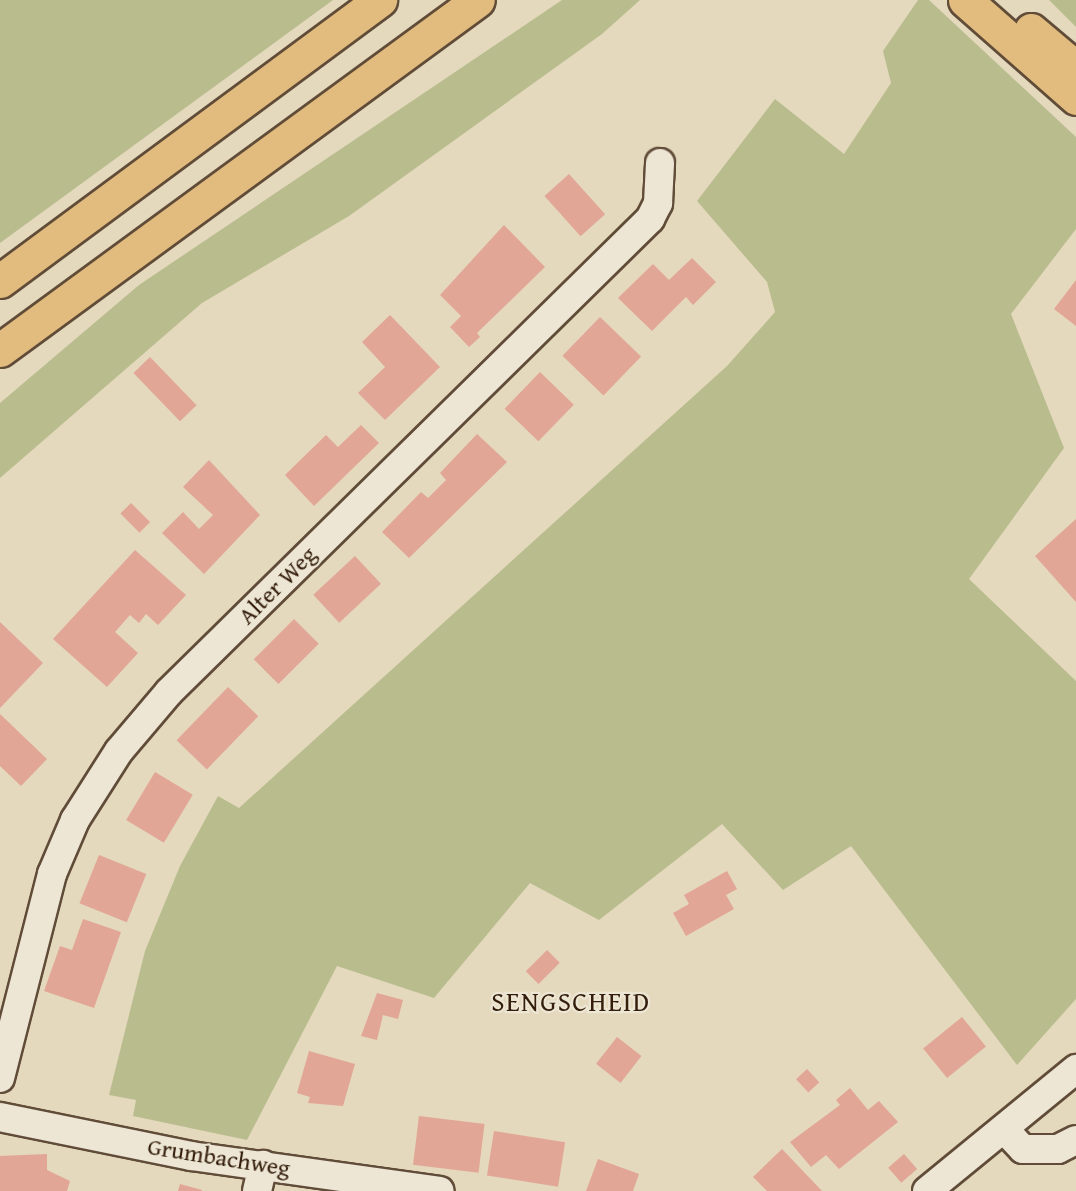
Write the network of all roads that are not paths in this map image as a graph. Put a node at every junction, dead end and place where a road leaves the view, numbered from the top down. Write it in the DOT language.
graph roads {
  1 [pos="380,0"];
  2 [pos="478,0"];
  3 [pos="965,0"];
  4 [pos="995,0"];
  5 [pos="1076,68"];
  6 [pos="1076,98"];
  7 [pos="660,163"];
  8 [pos="0,281"];
  9 [pos="0,350"];
  10 [pos="1076,1069"];
  11 [pos="0,1078"];
  12 [pos="0,1117"];
  13 [pos="1005,1130"];
  14 [pos="1076,1140"];
  15 [pos="260,1178"];
  16 [pos="939,1188"];
  17 [pos="440,1191"];
  1 -- 8 [label="main road"];
  2 -- 9 [label="main road"];
  3 -- 6 [label="main road"];
  4 -- 5 [label="main road"];
  7 -- 11 [label="street, Alter Weg"];
  10 -- 13 [label="street"];
  12 -- 15 [label="street, Grumbachweg"];
  13 -- 14 [label="street"];
  13 -- 16 [label="street"];
  15 -- 17 [label="street, Grumbachweg"];
}
